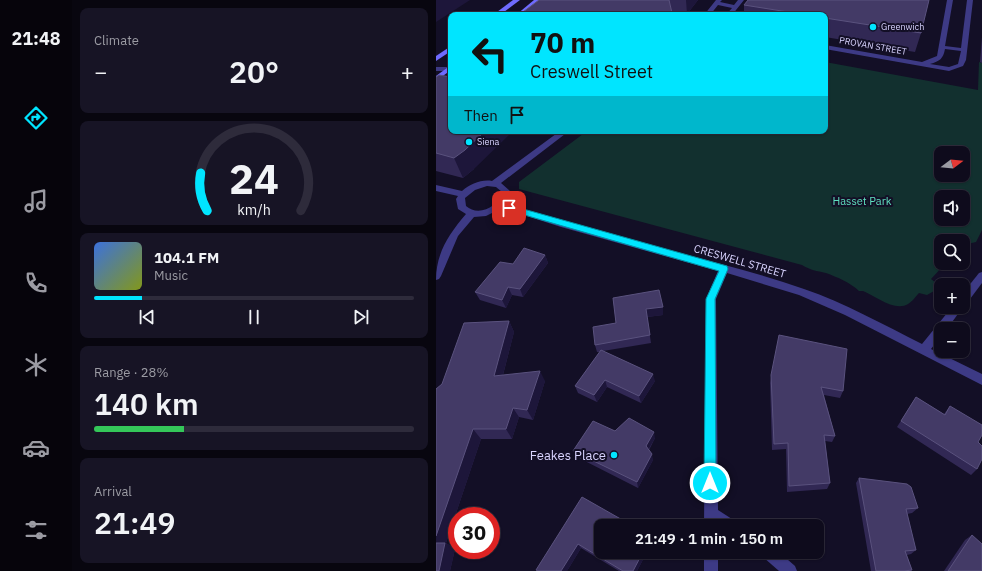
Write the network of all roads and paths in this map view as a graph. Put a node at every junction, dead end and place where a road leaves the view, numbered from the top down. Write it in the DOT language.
graph roads {
  1 [pos="517,0"];
  2 [pos="538,0"];
  3 [pos="741,0"];
  4 [pos="950,0"];
  5 [pos="970,0"];
  6 [pos="718,2"];
  7 [pos="736,7"];
  8 [pos="500,12"];
  9 [pos="523,12"];
  10 [pos="710,12"];
  11 [pos="732,12"];
  12 [pos="942,47"];
  13 [pos="828,48"];
  14 [pos="448,50"];
  15 [pos="964,50"];
  16 [pos="436,59"];
  17 [pos="919,63"];
  18 [pos="448,68"];
  19 [pos="436,69"];
  20 [pos="448,70"];
  21 [pos="437,77"];
  22 [pos="448,79"];
  23 [pos="561,134"];
  24 [pos="494,184"];
  25 [pos="436,188"];
  26 [pos="463,194"];
  27 [pos="502,205"];
  28 [pos="472,213"];
  29 [pos="724,269"];
  30 [pos="436,276"];
  31 [pos="982,276"];
  32 [pos="970,291"];
  33 [pos="952,314"];
  34 [pos="924,350"];
  35 [pos="982,380"];
  36 [pos="711,519"];
  37 [pos="711,559"];
  38 [pos="776,559"];
  39 [pos="711,571"];
  40 [pos="790,571"];
  1 -- 8 [label="street"];
  2 -- 9 [label="street"];
  3 -- 7 [label="street"];
  4 -- 12 [label="street, PROVAN STREET"];
  5 -- 15 [label="street, PROVAN STREET"];
  6 -- 7 [label="street"];
  6 -- 10 [label="street"];
  7 -- 11 [label="street"];
  12 -- 15 [label="street"];
  12 -- 17 [label="street, PROVAN STREET"];
  13 -- 17 [label="street, PROVAN STREET"];
  14 -- 16 [label="street"];
  15 -- 17 [label="street, PROVAN STREET"];
  18 -- 19 [label="street"];
  20 -- 21 [label="street"];
  21 -- 22 [label="street"];
  23 -- 24 [label="street"];
  24 -- 26 [label="street"];
  24 -- 27 [label="street"];
  25 -- 26 [label="street"];
  26 -- 28 [label="street"];
  27 -- 28 [label="street"];
  27 -- 29 [label="street, CRESWELL STREET"];
  28 -- 30 [label="street"];
  29 -- 34 [label="street, CRESWELL STREET"];
  29 -- 36 [label="street"];
  31 -- 32 [label="street"];
  33 -- 34 [label="street"];
  34 -- 35 [label="street, CRESWELL STREET"];
  37 -- 39 [label="street"];
  38 -- 40 [label="street"];
}
